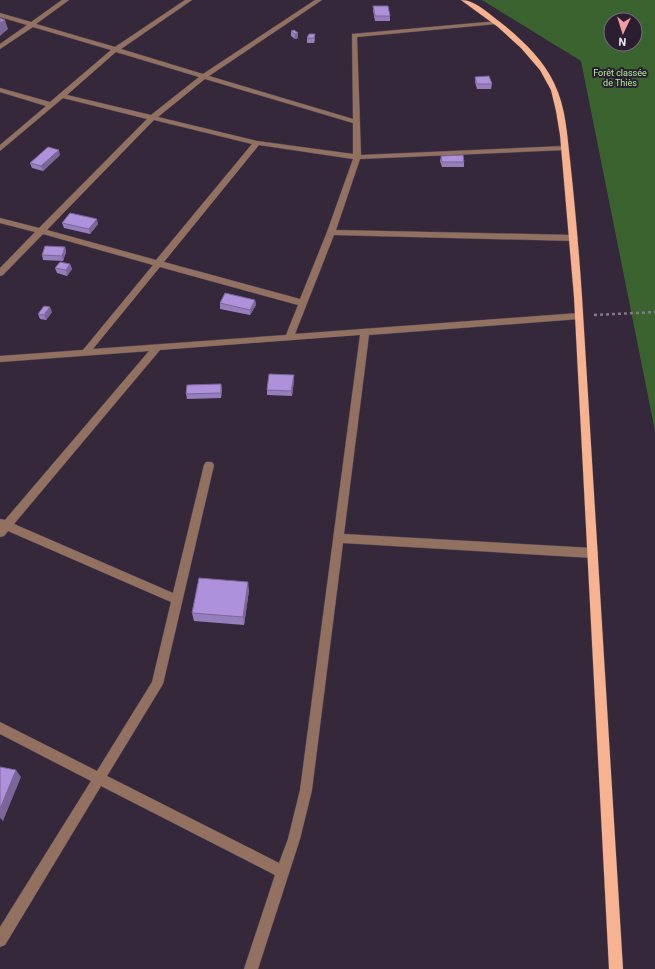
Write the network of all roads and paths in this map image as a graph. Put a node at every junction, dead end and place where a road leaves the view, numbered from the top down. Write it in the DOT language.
graph roads {
  1 [pos="66,0"];
  2 [pos="189,0"];
  3 [pos="319,0"];
  4 [pos="464,0"];
  5 [pos="0,15"];
  6 [pos="496,22"];
  7 [pos="31,25"];
  8 [pos="0,47"];
  9 [pos="115,50"];
  10 [pos="204,76"];
  11 [pos="0,90"];
  12 [pos="62,96"];
  13 [pos="51,105"];
  14 [pos="152,118"];
  15 [pos="356,122"];
  16 [pos="257,143"];
  17 [pos="565,148"];
  18 [pos="0,149"];
  19 [pos="357,157"];
  20 [pos="0,220"];
  21 [pos="40,231"];
  22 [pos="331,232"];
  23 [pos="574,238"];
  24 [pos="156,264"];
  25 [pos="0,273"];
  26 [pos="302,303"];
  27 [pos="655,312"];
  28 [pos="579,316"];
  29 [pos="365,332"];
  30 [pos="289,337"];
  31 [pos="158,347"];
  32 [pos="85,353"];
  33 [pos="0,359"];
  34 [pos="209,465"];
  35 [pos="2,527"];
  36 [pos="339,538"];
  37 [pos="592,553"];
  38 [pos="177,600"];
  39 [pos="0,728"];
  40 [pos="99,778"];
  41 [pos="283,872"];
  42 [pos="0,940"];
  43 [pos="251,969"];
  44 [pos="616,969"];
  1 -- 7 [label="street"];
  2 -- 9 [label="street"];
  3 -- 10 [label="street"];
  4 -- 6 [label="main road"];
  5 -- 7 [label="street"];
  6 -- 15 [label="street"];
  6 -- 17 [label="main road"];
  7 -- 8 [label="street"];
  7 -- 9 [label="street"];
  9 -- 10 [label="street"];
  9 -- 12 [label="street"];
  10 -- 14 [label="street"];
  10 -- 15 [label="street"];
  11 -- 13 [label="street"];
  12 -- 13 [label="street"];
  12 -- 14 [label="street"];
  13 -- 18 [label="street"];
  14 -- 16 [label="street"];
  14 -- 21 [label="street"];
  15 -- 19 [label="street"];
  16 -- 19 [label="street"];
  16 -- 24 [label="street"];
  17 -- 19 [label="street"];
  17 -- 23 [label="main road"];
  19 -- 22 [label="street"];
  20 -- 21 [label="street"];
  21 -- 24 [label="street"];
  21 -- 25 [label="street"];
  22 -- 23 [label="street"];
  22 -- 26 [label="street"];
  23 -- 28 [label="main road"];
  24 -- 26 [label="street"];
  24 -- 32 [label="street"];
  26 -- 30 [label="street"];
  27 -- 28 [label="path"];
  28 -- 29 [label="street"];
  28 -- 37 [label="main road"];
  29 -- 30 [label="street"];
  29 -- 36 [label="street"];
  30 -- 31 [label="street"];
  31 -- 32 [label="street"];
  31 -- 35 [label="street"];
  32 -- 33 [label="street"];
  34 -- 38 [label="street"];
  35 -- 38 [label="street"];
  36 -- 37 [label="street"];
  36 -- 41 [label="street"];
  37 -- 44 [label="main road"];
  38 -- 40 [label="street"];
  39 -- 40 [label="street"];
  40 -- 41 [label="street"];
  40 -- 42 [label="street"];
  41 -- 43 [label="street"];
}
